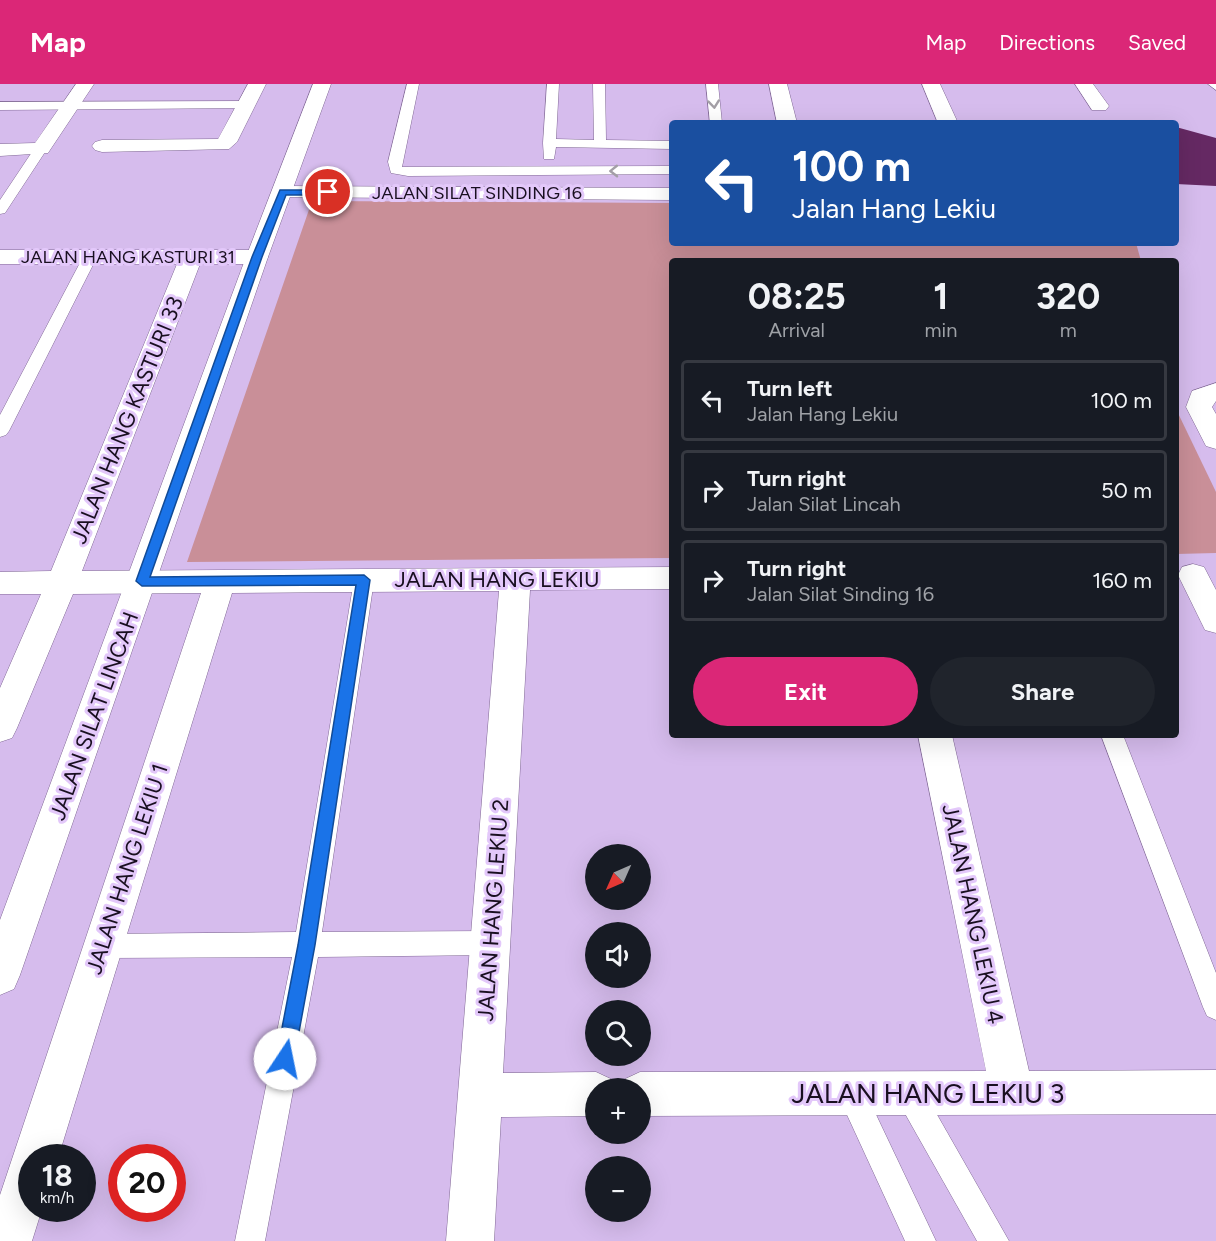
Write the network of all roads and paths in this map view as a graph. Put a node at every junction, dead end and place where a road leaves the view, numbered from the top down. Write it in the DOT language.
graph roads {
  1 [pos="85,84"];
  2 [pos="256,84"];
  3 [pos="322,84"];
  4 [pos="413,84"];
  5 [pos="553,84"];
  6 [pos="599,84"];
  7 [pos="712,84"];
  8 [pos="778,84"];
  9 [pos="931,84"];
  10 [pos="1084,84"];
  11 [pos="70,105"];
  12 [pos="246,105"];
  13 [pos="0,106"];
  14 [pos="1099,106"];
  15 [pos="716,120"];
  16 [pos="786,120"];
  17 [pos="947,120"];
  18 [pos="549,143"];
  19 [pos="600,144"];
  20 [pos="669,145"];
  21 [pos="102,146"];
  22 [pos="41,149"];
  23 [pos="0,150"];
  24 [pos="669,170"];
  25 [pos="548,171"];
  26 [pos="283,192"];
  27 [pos="669,194"];
  28 [pos="2,202"];
  29 [pos="0,257"];
  30 [pos="90,257"];
  31 [pos="257,257"];
  32 [pos="191,258"];
  33 [pos="1209,394"];
  34 [pos="0,431"];
  35 [pos="1216,440"];
  36 [pos="1195,575"];
  37 [pos="669,578"];
  38 [pos="515,579"];
  39 [pos="364,580"];
  40 [pos="142,581"];
  41 [pos="220,581"];
  42 [pos="62,582"];
  43 [pos="0,583"];
  44 [pos="1216,621"];
  45 [pos="0,728"];
  46 [pos="936,738"];
  47 [pos="1113,738"];
  48 [pos="490,943"];
  49 [pos="306,945"];
  50 [pos="103,946"];
  51 [pos="0,975"];
  52 [pos="1216,1007"];
  53 [pos="1216,1092"];
  54 [pos="851,1093"];
  55 [pos="909,1093"];
  56 [pos="1012,1093"];
  57 [pos="651,1094"];
  58 [pos="480,1095"];
  59 [pos="585,1095"];
  60 [pos="39,1144"];
  61 [pos="18,1211"];
  62 [pos="8,1241"];
  63 [pos="250,1241"];
  64 [pos="470,1241"];
  65 [pos="921,1241"];
  66 [pos="994,1241"];
  1 -- 11 [label="street"];
  2 -- 12 [label="street"];
  3 -- 26 [label="street, JALAN SILAT LINCAH"];
  4 -- 25 [label="lane"];
  5 -- 18 [label="lane"];
  6 -- 19 [label="lane"];
  7 -- 15 [label="lane, one-way"];
  8 -- 16 [label="street"];
  9 -- 17 [label="street"];
  10 -- 14 [label="street"];
  11 -- 12 [label="lane"];
  11 -- 13 [label="lane"];
  11 -- 22 [label="street"];
  12 -- 21 [label="street"];
  18 -- 19 [label="lane"];
  18 -- 25 [label="lane"];
  19 -- 20 [label="lane"];
  22 -- 23 [label="street"];
  22 -- 28 [label="lane"];
  24 -- 25 [label="lane, one-way"];
  26 -- 27 [label="street, JALAN SILAT SINDING 16"];
  26 -- 31 [label="street, JALAN SILAT LINCAH"];
  29 -- 30 [label="street, JALAN HANG KASTURI 31"];
  30 -- 32 [label="street, JALAN HANG KASTURI 31"];
  30 -- 34 [label="lane"];
  31 -- 32 [label="street, JALAN HANG KASTURI 31"];
  31 -- 40 [label="street, JALAN SILAT LINCAH"];
  32 -- 42 [label="street, JALAN HANG KASTURI 33"];
  33 -- 35 [label="street"];
  36 -- 44 [label="street"];
  37 -- 38 [label="street, JALAN HANG LEKIU"];
  38 -- 39 [label="street, JALAN HANG LEKIU"];
  38 -- 48 [label="street, JALAN HANG LEKIU 2"];
  39 -- 41 [label="street, JALAN HANG LEKIU"];
  39 -- 49 [label="lane"];
  40 -- 41 [label="street, JALAN HANG LEKIU"];
  40 -- 42 [label="street, JALAN HANG LEKIU"];
  40 -- 51 [label="street, JALAN SILAT LINCAH"];
  41 -- 50 [label="street, JALAN HANG LEKIU 1"];
  42 -- 43 [label="street, JALAN HANG LEKIU"];
  42 -- 45 [label="street, JALAN HANG KASTURI 33"];
  46 -- 56 [label="street, JALAN HANG LEKIU 4"];
  47 -- 52 [label="lane"];
  48 -- 49 [label="lane"];
  48 -- 58 [label="street, JALAN HANG LEKIU 2"];
  49 -- 50 [label="lane"];
  49 -- 63 [label="lane"];
  50 -- 60 [label="street, JALAN HANG LEKIU 1"];
  53 -- 56 [label="street, JALAN HANG LEKIU 3"];
  54 -- 55 [label="street, JALAN HANG LEKIU 3"];
  54 -- 57 [label="street, JALAN HANG LEKIU 3"];
  54 -- 65 [label="lane"];
  55 -- 56 [label="street, JALAN HANG LEKIU 3"];
  55 -- 66 [label="lane"];
  58 -- 59 [label="street"];
  58 -- 64 [label="street, JALAN HANG LEKIU 2"];
  61 -- 62 [label="street"];
}
